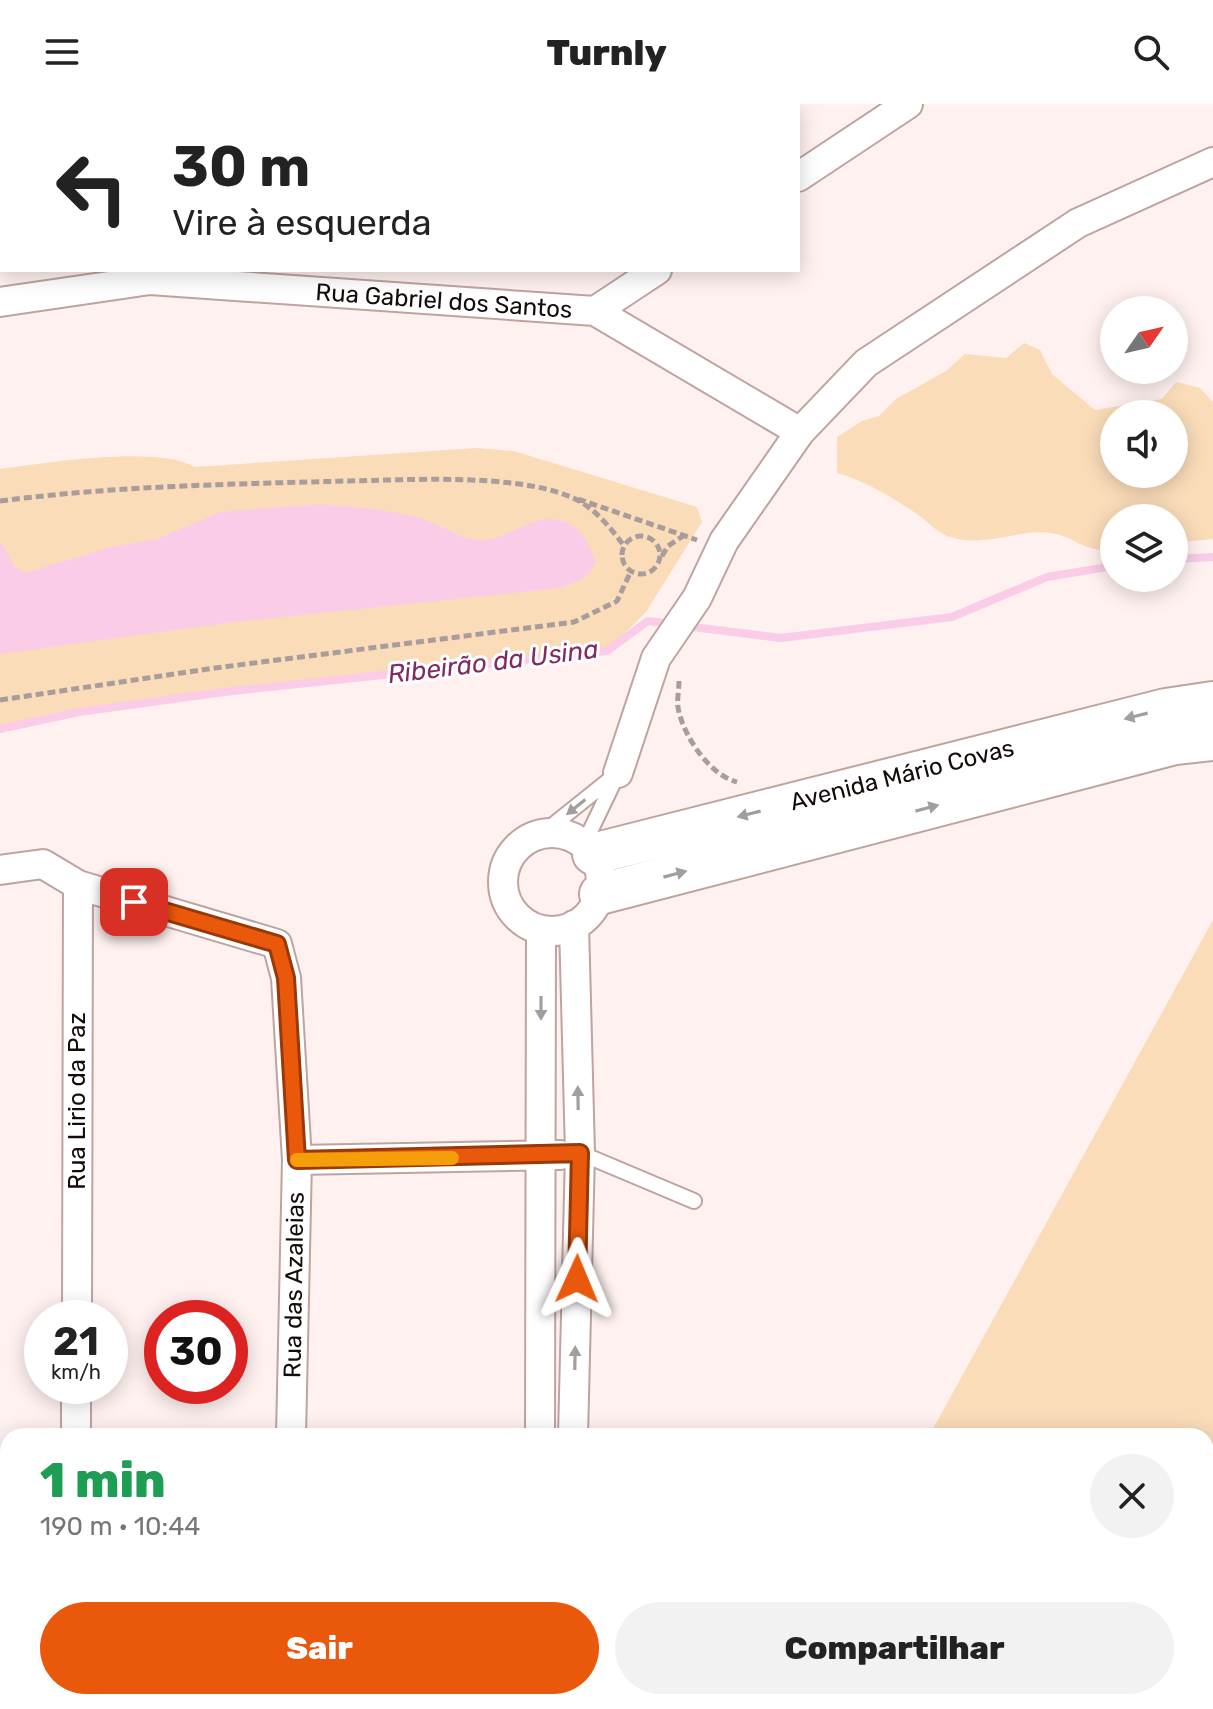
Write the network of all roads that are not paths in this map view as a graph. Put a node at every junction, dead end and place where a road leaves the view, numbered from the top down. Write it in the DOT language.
graph roads {
  1 [pos="908,104"];
  2 [pos="1213,162"];
  3 [pos="800,176"];
  4 [pos="654,272"];
  5 [pos="159,275"];
  6 [pos="0,302"];
  7 [pos="595,311"];
  8 [pos="800,432"];
  9 [pos="1213,702"];
  10 [pos="1213,740"];
  11 [pos="618,773"];
  12 [pos="543,833"];
  13 [pos="588,849"];
  14 [pos="0,870"];
  15 [pos="78,885"];
  16 [pos="600,894"];
  17 [pos="574,925"];
  18 [pos="541,930"];
  19 [pos="580,1153"];
  20 [pos="542,1156"];
  21 [pos="297,1160"];
  22 [pos="694,1201"];
  23 [pos="77,1300"];
  24 [pos="76,1404"];
  25 [pos="76,1428"];
  26 [pos="291,1428"];
  27 [pos="540,1428"];
  28 [pos="573,1428"];
  1 -- 3 [label="street"];
  2 -- 8 [label="street"];
  4 -- 7 [label="street"];
  5 -- 6 [label="street, Rua Gabriel dos Santos"];
  5 -- 7 [label="street, Rua Gabriel dos Santos"];
  7 -- 8 [label="street, Rua Gabriel dos Santos"];
  8 -- 11 [label="street"];
  9 -- 13 [label="street, Avenida Mário Covas, one-way"];
  16 -- 10 [label="street, Avenida Mário Covas, one-way"];
  11 -- 12 [label="lane, one-way"];
  11 -- 13 [label="lane"];
  12 -- 13 [label="street"];
  12 -- 18 [label="street"];
  13 -- 16 [label="street"];
  14 -- 15 [label="street"];
  15 -- 21 [label="street, Rua das Azaleias"];
  15 -- 23 [label="street, Rua Lirio da Paz"];
  16 -- 17 [label="street"];
  17 -- 18 [label="street"];
  19 -- 17 [label="street, one-way"];
  18 -- 20 [label="street, one-way"];
  19 -- 20 [label="street"];
  19 -- 22 [label="lane"];
  28 -- 19 [label="street, one-way"];
  20 -- 21 [label="street"];
  20 -- 27 [label="street"];
  21 -- 26 [label="street, Rua das Azaleias"];
  24 -- 25 [label="street"];
}
